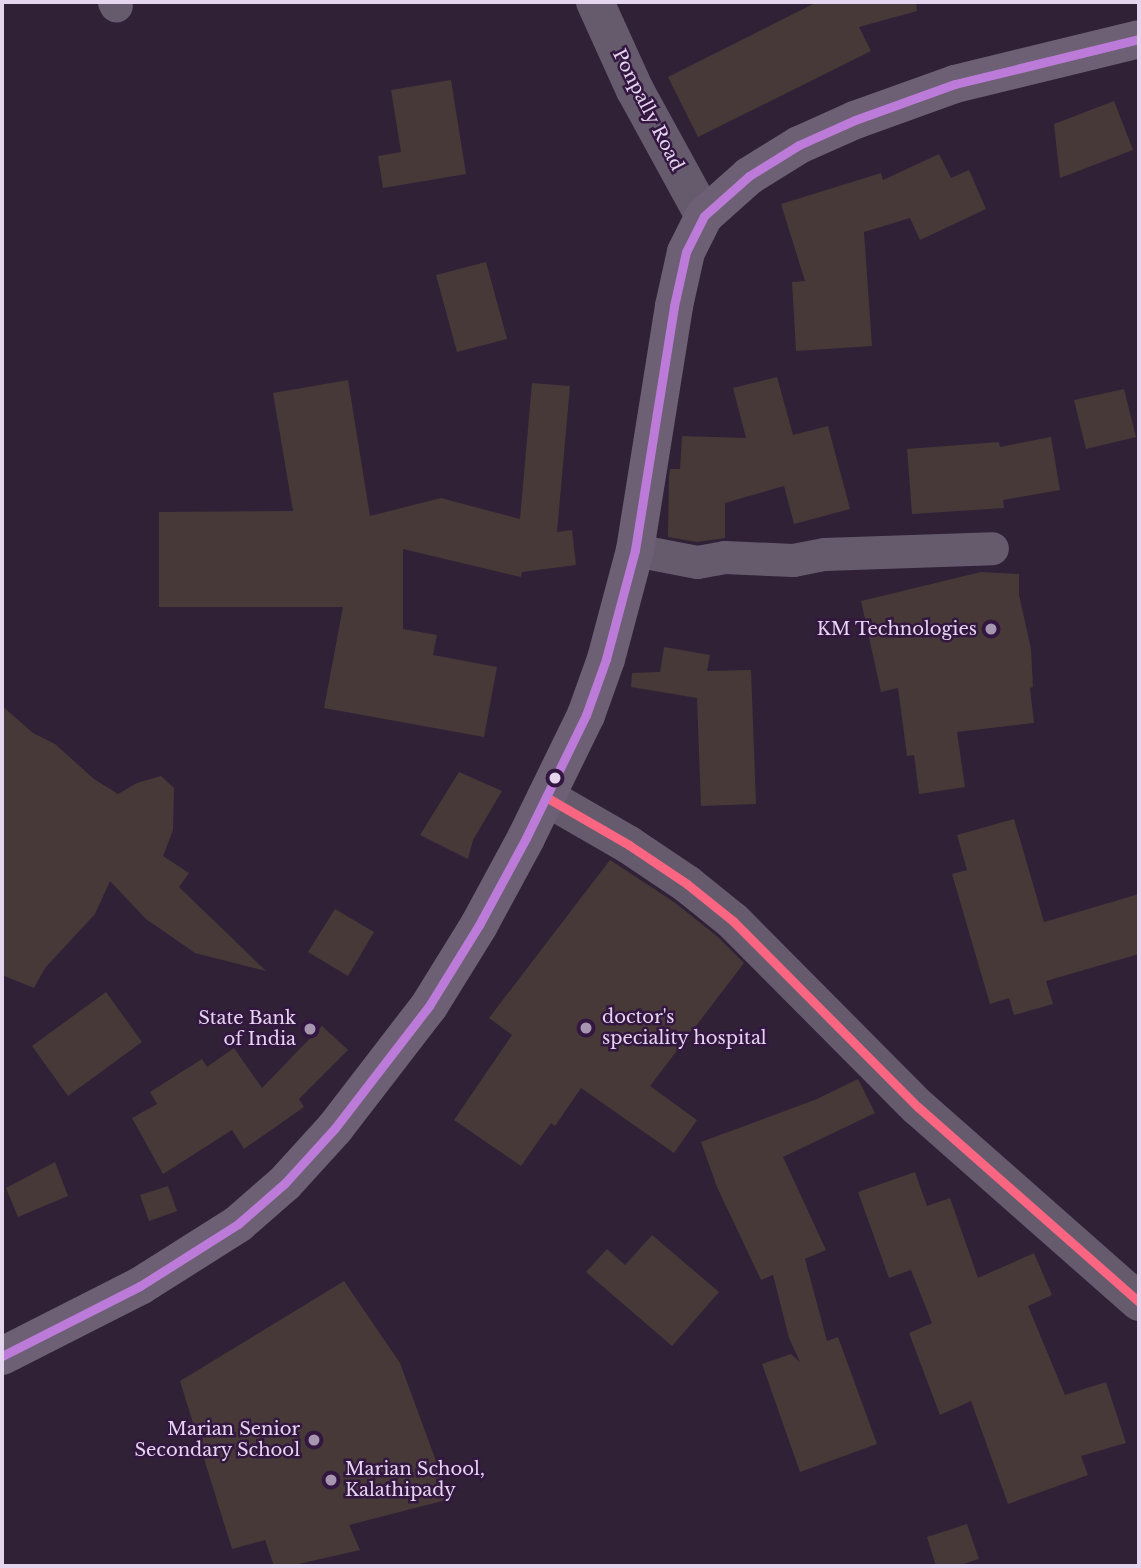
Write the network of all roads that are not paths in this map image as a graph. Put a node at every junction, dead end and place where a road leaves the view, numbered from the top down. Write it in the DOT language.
graph roads {
  1 [pos="595,2"];
  2 [pos="1139,39"];
  3 [pos="704,216"];
  4 [pos="992,548"];
  5 [pos="635,550"];
  6 [pos="546,797"];
  7 [pos="1139,1302"];
  8 [pos="2,1356"];
  1 -- 3 [label="main road, Ponpally Road"];
  2 -- 3 [label="highway"];
  3 -- 5 [label="highway"];
  4 -- 5 [label="street"];
  5 -- 6 [label="highway"];
  6 -- 7 [label="main road"];
  6 -- 8 [label="highway"];
}
